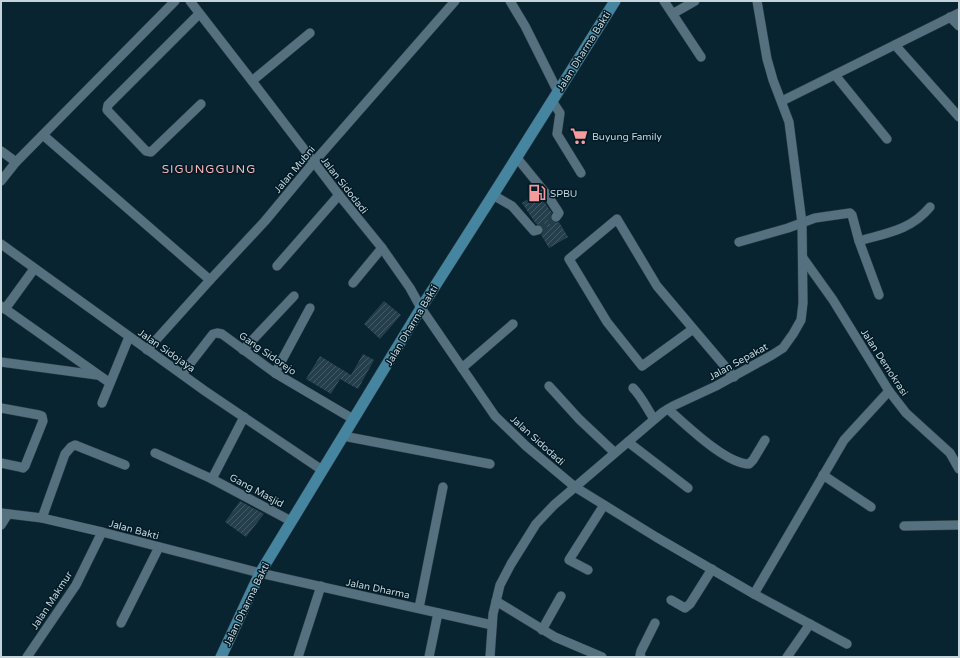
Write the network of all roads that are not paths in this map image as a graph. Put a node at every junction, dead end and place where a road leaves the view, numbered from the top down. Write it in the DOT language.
graph roads {
  1 [pos="175,1"];
  2 [pos="190,1"];
  3 [pos="455,1"];
  4 [pos="510,1"];
  5 [pos="615,1"];
  6 [pos="664,1"];
  7 [pos="695,1"];
  8 [pos="757,1"];
  9 [pos="674,13"];
  10 [pos="199,14"];
  11 [pos="955,15"];
  12 [pos="959,26"];
  13 [pos="310,33"];
  14 [pos="896,45"];
  15 [pos="702,57"];
  16 [pos="835,75"];
  17 [pos="252,81"];
  18 [pos="555,96"];
  19 [pos="782,101"];
  20 [pos="201,104"];
  21 [pos="959,117"];
  22 [pos="43,135"];
  23 [pos="886,139"];
  24 [pos="1,151"];
  25 [pos="517,158"];
  26 [pos="16,162"];
  27 [pos="314,162"];
  28 [pos="581,173"];
  29 [pos="1,181"];
  30 [pos="339,195"];
  31 [pos="493,195"];
  32 [pos="930,207"];
  33 [pos="556,217"];
  34 [pos="802,223"];
  35 [pos="538,230"];
  36 [pos="859,241"];
  37 [pos="739,242"];
  38 [pos="1,244"];
  39 [pos="382,248"];
  40 [pos="803,258"];
  41 [pos="277,266"];
  42 [pos="34,269"];
  43 [pos="210,280"];
  44 [pos="353,283"];
  45 [pos="879,295"];
  46 [pos="294,296"];
  47 [pos="3,307"];
  48 [pos="310,308"];
  49 [pos="421,308"];
  50 [pos="513,324"];
  51 [pos="693,329"];
  52 [pos="129,337"];
  53 [pos="147,350"];
  54 [pos="243,350"];
  55 [pos="1,362"];
  56 [pos="462,368"];
  57 [pos="274,373"];
  58 [pos="182,374"];
  59 [pos="100,375"];
  60 [pos="734,377"];
  61 [pos="110,383"];
  62 [pos="549,386"];
  63 [pos="633,388"];
  64 [pos="889,391"];
  65 [pos="102,403"];
  66 [pos="1,408"];
  67 [pos="668,409"];
  68 [pos="244,417"];
  69 [pos="353,419"];
  70 [pos="654,419"];
  71 [pos="343,436"];
  72 [pos="766,440"];
  73 [pos="628,442"];
  74 [pos="614,452"];
  75 [pos="155,454"];
  76 [pos="1,463"];
  77 [pos="490,464"];
  78 [pos="125,466"];
  79 [pos="959,468"];
  80 [pos="322,470"];
  81 [pos="823,476"];
  82 [pos="212,479"];
  83 [pos="443,487"];
  84 [pos="574,487"];
  85 [pos="688,488"];
  86 [pos="604,505"];
  87 [pos="871,508"];
  88 [pos="4,514"];
  89 [pos="42,518"];
  90 [pos="291,521"];
  91 [pos="1,525"];
  92 [pos="904,526"];
  93 [pos="959,526"];
  94 [pos="102,532"];
  95 [pos="159,547"];
  96 [pos="712,569"];
  97 [pos="588,570"];
  98 [pos="260,573"];
  99 [pos="321,586"];
  100 [pos="754,594"];
  101 [pos="561,596"];
  102 [pos="671,600"];
  103 [pos="496,601"];
  104 [pos="419,608"];
  105 [pos="438,613"];
  106 [pos="654,622"];
  107 [pos="121,623"];
  108 [pos="810,624"];
  109 [pos="492,625"];
  110 [pos="542,630"];
  111 [pos="847,644"];
  112 [pos="27,657"];
  113 [pos="221,657"];
  114 [pos="298,657"];
  115 [pos="429,657"];
  116 [pos="490,657"];
  117 [pos="602,657"];
  118 [pos="641,657"];
  119 [pos="787,657"];
  1 -- 22 [label="street"];
  2 -- 10 [label="street, Jalan Sidodadi"];
  3 -- 27 [label="street, Jalan Mubni"];
  4 -- 18 [label="street"];
  5 -- 18 [label="main road, Jalan Dharma Bakti"];
  6 -- 9 [label="street"];
  7 -- 9 [label="street"];
  8 -- 19 [label="street, Jalan Sepakat"];
  9 -- 15 [label="street"];
  10 -- 17 [label="street, Jalan Sidodadi"];
  10 -- 20 [label="street"];
  11 -- 12 [label="street"];
  11 -- 14 [label="street"];
  13 -- 17 [label="street"];
  14 -- 16 [label="street"];
  14 -- 21 [label="street"];
  16 -- 19 [label="street"];
  16 -- 23 [label="street"];
  17 -- 27 [label="street, Jalan Sidodadi"];
  18 -- 25 [label="main road, Jalan Dharma Bakti"];
  18 -- 28 [label="street"];
  19 -- 34 [label="street, Jalan Sepakat"];
  22 -- 26 [label="street"];
  22 -- 43 [label="street"];
  24 -- 26 [label="street"];
  25 -- 31 [label="main road, Jalan Dharma Bakti"];
  25 -- 33 [label="street"];
  26 -- 29 [label="street"];
  27 -- 30 [label="street, Jalan Sidodadi"];
  27 -- 43 [label="street, Jalan Mubni"];
  30 -- 39 [label="street, Jalan Sidodadi"];
  30 -- 41 [label="street"];
  31 -- 35 [label="street"];
  31 -- 49 [label="main road, Jalan Dharma Bakti"];
  32 -- 36 [label="street"];
  34 -- 36 [label="street"];
  34 -- 37 [label="street"];
  34 -- 40 [label="street, Jalan Sepakat"];
  36 -- 45 [label="street"];
  38 -- 42 [label="street, Jalan Sidojaya"];
  39 -- 44 [label="street"];
  39 -- 49 [label="street, Jalan Sidodadi"];
  40 -- 60 [label="street, Jalan Sepakat"];
  40 -- 64 [label="street, Jalan Demokrasi"];
  42 -- 47 [label="street"];
  42 -- 52 [label="street, Jalan Sidojaya"];
  43 -- 53 [label="street, Jalan Mubni"];
  46 -- 54 [label="street"];
  47 -- 59 [label="street"];
  48 -- 57 [label="street"];
  49 -- 56 [label="street, Jalan Sidodadi"];
  49 -- 69 [label="main road, Jalan Dharma Bakti"];
  50 -- 56 [label="street"];
  51 -- 51 [label="street"];
  51 -- 60 [label="street"];
  52 -- 53 [label="street, Jalan Sidojaya"];
  52 -- 61 [label="street"];
  53 -- 58 [label="street, Jalan Sidojaya"];
  54 -- 57 [label="street, Gang Sidorejo"];
  54 -- 58 [label="street, Gang Sidorejo"];
  55 -- 59 [label="street"];
  56 -- 84 [label="street, Jalan Sidodadi"];
  57 -- 69 [label="street, Gang Sidorejo"];
  58 -- 68 [label="street, Jalan Sidojaya"];
  59 -- 61 [label="street"];
  60 -- 67 [label="street, Jalan Sepakat"];
  61 -- 65 [label="street"];
  62 -- 74 [label="street"];
  63 -- 70 [label="street"];
  64 -- 79 [label="street, Jalan Demokrasi"];
  64 -- 81 [label="street"];
  66 -- 76 [label="street"];
  67 -- 70 [label="street, Jalan Sepakat"];
  67 -- 72 [label="street"];
  68 -- 80 [label="street, Jalan Sidojaya"];
  68 -- 82 [label="street"];
  69 -- 71 [label="main road, Jalan Dharma Bakti"];
  70 -- 73 [label="street, Jalan Sepakat"];
  71 -- 77 [label="street"];
  71 -- 80 [label="main road, Jalan Dharma Bakti"];
  73 -- 74 [label="street, Jalan Sepakat"];
  73 -- 85 [label="street"];
  74 -- 84 [label="street, Jalan Sepakat"];
  75 -- 82 [label="street, Gang Masjid"];
  78 -- 89 [label="street"];
  80 -- 90 [label="main road, Jalan Dharma Bakti"];
  81 -- 87 [label="street"];
  81 -- 100 [label="street"];
  82 -- 90 [label="street, Gang Masjid"];
  83 -- 104 [label="street"];
  84 -- 86 [label="street, Jalan Sidodadi"];
  84 -- 103 [label="street, Jalan Sepakat"];
  86 -- 96 [label="street, Jalan Sidodadi"];
  86 -- 97 [label="street"];
  88 -- 89 [label="street, Jalan Bakti"];
  88 -- 91 [label="street"];
  89 -- 94 [label="street, Jalan Bakti"];
  90 -- 98 [label="main road, Jalan Dharma Bakti"];
  92 -- 93 [label="street"];
  94 -- 95 [label="street, Jalan Bakti"];
  94 -- 112 [label="street, Jalan Makmur"];
  95 -- 98 [label="street, Jalan Bakti"];
  95 -- 107 [label="street"];
  96 -- 100 [label="street, Jalan Sidodadi"];
  96 -- 102 [label="street"];
  98 -- 99 [label="street, Jalan Dharma"];
  98 -- 113 [label="main road, Jalan Dharma Bakti"];
  99 -- 104 [label="street, Jalan Dharma"];
  99 -- 114 [label="street"];
  100 -- 108 [label="street, Jalan Sidodadi"];
  101 -- 110 [label="street"];
  103 -- 109 [label="street, Jalan Sepakat"];
  103 -- 110 [label="street"];
  104 -- 105 [label="street, Jalan Dharma"];
  105 -- 109 [label="street, Jalan Dharma"];
  105 -- 115 [label="street"];
  106 -- 118 [label="street"];
  108 -- 111 [label="street, Jalan Sidodadi"];
  108 -- 119 [label="street"];
  109 -- 116 [label="street, Jalan Sepakat"];
  110 -- 117 [label="street"];
}
